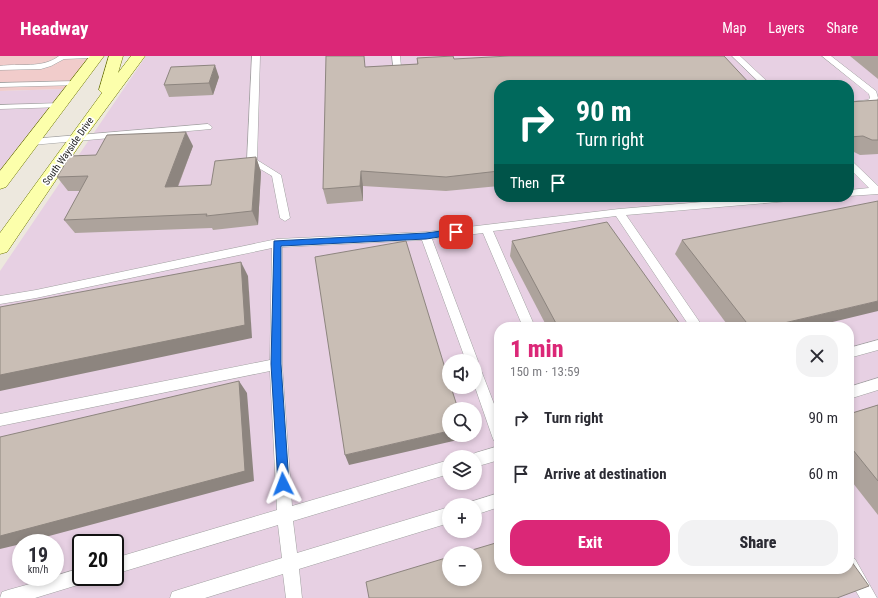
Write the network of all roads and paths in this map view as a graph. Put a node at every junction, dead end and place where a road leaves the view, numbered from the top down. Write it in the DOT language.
graph roads {
  1 [pos="90,56"];
  2 [pos="97,56"];
  3 [pos="116,56"];
  4 [pos="138,56"];
  5 [pos="256,56"];
  6 [pos="396,56"];
  7 [pos="736,56"];
  8 [pos="826,56"];
  9 [pos="0,68"];
  10 [pos="420,68"];
  11 [pos="762,80"];
  12 [pos="77,83"];
  13 [pos="0,85"];
  14 [pos="854,104"];
  15 [pos="61,105"];
  16 [pos="101,105"];
  17 [pos="0,107"];
  18 [pos="208,127"];
  19 [pos="77,137"];
  20 [pos="32,142"];
  21 [pos="854,169"];
  22 [pos="0,182"];
  23 [pos="877,191"];
  24 [pos="854,193"];
  25 [pos="740,202"];
  26 [pos="619,212"];
  27 [pos="285,218"];
  28 [pos="486,228"];
  29 [pos="426,236"];
  30 [pos="277,243"];
  31 [pos="0,247"];
  32 [pos="0,300"];
  33 [pos="527,322"];
  34 [pos="694,322"];
  35 [pos="878,345"];
  36 [pos="854,352"];
  37 [pos="469,354"];
  38 [pos="276,364"];
  39 [pos="878,384"];
  40 [pos="482,389"];
  41 [pos="854,391"];
  42 [pos="0,420"];
  43 [pos="494,422"];
  44 [pos="494,454"];
  45 [pos="482,458"];
  46 [pos="442,469"];
  47 [pos="494,501"];
  48 [pos="482,505"];
  49 [pos="285,514"];
  50 [pos="442,517"];
  51 [pos="124,563"];
  52 [pos="290,563"];
  53 [pos="854,573"];
  54 [pos="72,579"];
  55 [pos="8,598"];
  56 [pos="178,598"];
  57 [pos="294,598"];
  58 [pos="869,598"];
  1 -- 9 [label="lane"];
  2 -- 12 [label="main road"];
  3 -- 16 [label="main road"];
  4 -- 16 [label="main road, South Wayside Drive"];
  5 -- 27 [label="lane"];
  6 -- 10 [label="lane"];
  7 -- 11 [label="lane"];
  8 -- 14 [label="lane"];
  12 -- 13 [label="lane"];
  12 -- 15 [label="main road"];
  15 -- 17 [label="lane"];
  15 -- 20 [label="main road"];
  16 -- 19 [label="main road, South Wayside Drive"];
  18 -- 19 [label="lane"];
  19 -- 20 [label="lane"];
  19 -- 31 [label="main road, South Wayside Drive"];
  20 -- 22 [label="main road"];
  21 -- 23 [label="lane"];
  23 -- 24 [label="lane"];
  25 -- 26 [label="lane"];
  26 -- 28 [label="lane"];
  26 -- 34 [label="lane"];
  28 -- 29 [label="lane"];
  28 -- 33 [label="lane"];
  29 -- 30 [label="lane"];
  29 -- 37 [label="lane"];
  30 -- 32 [label="lane"];
  30 -- 38 [label="lane"];
  35 -- 36 [label="lane"];
  38 -- 42 [label="lane"];
  38 -- 49 [label="lane"];
  39 -- 41 [label="lane"];
  40 -- 43 [label="lane"];
  44 -- 45 [label="lane"];
  46 -- 49 [label="lane"];
  47 -- 48 [label="lane"];
  49 -- 51 [label="lane"];
  49 -- 52 [label="lane"];
  50 -- 52 [label="lane"];
  52 -- 56 [label="lane"];
  52 -- 57 [label="lane"];
  53 -- 58 [label="lane"];
  54 -- 55 [label="lane"];
}
